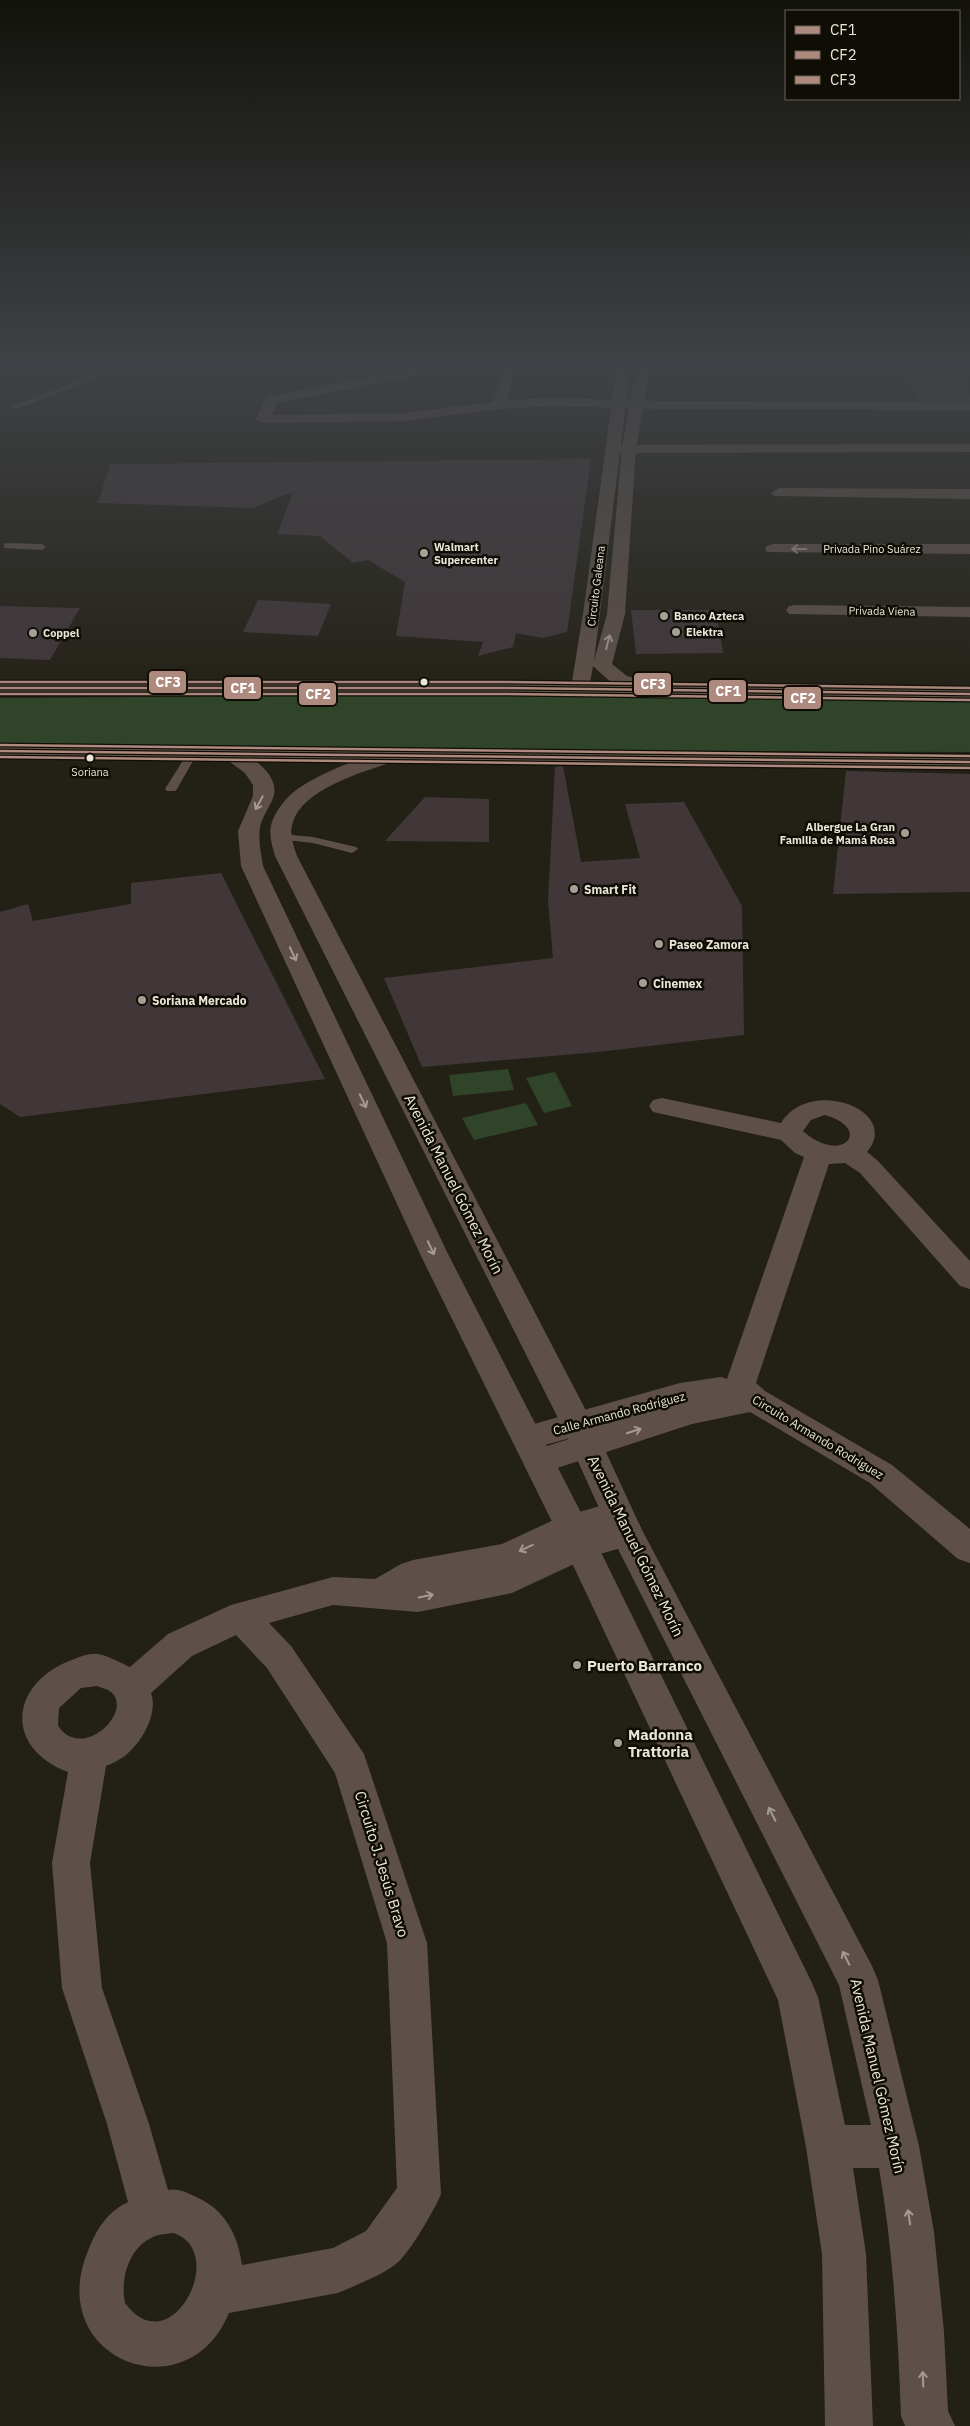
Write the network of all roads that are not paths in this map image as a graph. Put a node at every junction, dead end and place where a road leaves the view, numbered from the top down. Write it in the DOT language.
graph roads {
  1 [pos="609,477"];
  2 [pos="626,477"];
  3 [pos="779,493"];
  4 [pos="970,494"];
  5 [pos="7,546"];
  6 [pos="42,547"];
  7 [pos="773,549"];
  8 [pos="970,549"];
  9 [pos="795,610"];
  10 [pos="970,612"];
  11 [pos="593,613"];
  12 [pos="616,614"];
  13 [pos="0,688"];
  14 [pos="580,688"];
  15 [pos="654,690"];
  16 [pos="970,694"];
  17 [pos="0,751"];
  18 [pos="192,754"];
  19 [pos="230,754"];
  20 [pos="392,756"];
  21 [pos="970,762"];
  22 [pos="170,789"];
  23 [pos="281,836"];
  24 [pos="352,849"];
  25 [pos="662,1106"];
  26 [pos="789,1133"];
  27 [pos="849,1152"];
  28 [pos="819,1153"];
  29 [pos="970,1279"];
  30 [pos="747,1393"];
  31 [pos="582,1435"];
  32 [pos="533,1449"];
  33 [pos="623,1523"];
  34 [pos="576,1537"];
  35 [pos="970,1549"];
  36 [pos="241,1616"];
  37 [pos="131,1689"];
  38 [pos="89,1755"];
  39 [pos="897,2146"];
  40 [pos="828,2147"];
  41 [pos="153,2213"];
  42 [pos="216,2293"];
  43 [pos="849,2426"];
  44 [pos="931,2426"];
  1 -- 11 [label="street, Circuito Galeana"];
  2 -- 12 [label="street, Circuito Galeana"];
  3 -- 4 [label="street"];
  5 -- 6 [label="lane"];
  8 -- 7 [label="street, Privada Pino Suárez, one-way"];
  9 -- 10 [label="street, Privada Viena"];
  11 -- 12 [label="street"];
  11 -- 14 [label="street, Circuito Galeana"];
  15 -- 12 [label="street, Circuito Galeana, one-way"];
  13 -- 14 [label="main road"];
  14 -- 15 [label="main road"];
  15 -- 16 [label="main road"];
  17 -- 18 [label="main road"];
  18 -- 19 [label="main road"];
  18 -- 22 [label="lane"];
  19 -- 20 [label="main road"];
  19 -- 32 [label="street, one-way"];
  20 -- 21 [label="main road"];
  20 -- 23 [label="street"];
  23 -- 24 [label="lane"];
  23 -- 31 [label="street, Avenida Manuel Gómez Morín"];
  25 -- 26 [label="street"];
  26 -- 27 [label="street"];
  26 -- 28 [label="street"];
  27 -- 28 [label="street"];
  27 -- 29 [label="street"];
  28 -- 30 [label="street, Circuito Armando Rodríguez"];
  30 -- 31 [label="street, Calle Armando Rodríguez"];
  30 -- 35 [label="street, Circuito Armando Rodríguez"];
  31 -- 32 [label="street, Calle Armando Rodríguez"];
  31 -- 33 [label="street, Avenida Manuel Gómez Morín"];
  32 -- 34 [label="street"];
  33 -- 34 [label="street"];
  39 -- 33 [label="street, Avenida Manuel Gómez Morín, one-way"];
  34 -- 36 [label="street"];
  34 -- 40 [label="street"];
  36 -- 37 [label="street"];
  36 -- 42 [label="street, Circuito J. Jesús Bravo"];
  37 -- 38 [label="street"];
  37 -- 38 [label="street"];
  38 -- 41 [label="street"];
  39 -- 40 [label="street"];
  44 -- 39 [label="street, Avenida Manuel Gómez Morín, one-way"];
  40 -- 43 [label="street"];
  41 -- 42 [label="street"];
  41 -- 42 [label="street"];
}
